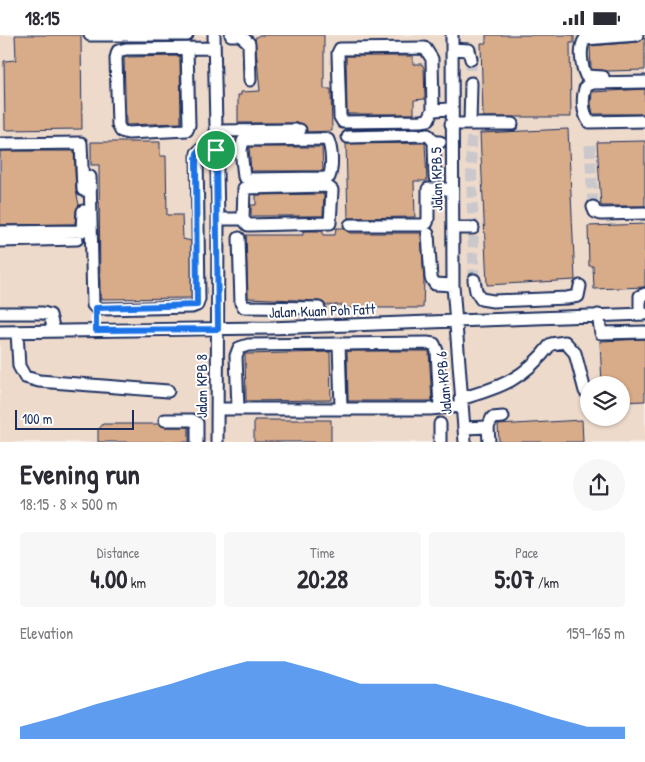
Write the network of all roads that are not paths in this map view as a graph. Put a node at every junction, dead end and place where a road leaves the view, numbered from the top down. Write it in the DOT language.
graph roads {
  1 [pos="90,35"];
  2 [pos="187,35"];
  3 [pos="214,35"];
  4 [pos="231,35"];
  5 [pos="240,35"];
  6 [pos="452,35"];
  7 [pos="637,35"];
  8 [pos="214,47"];
  9 [pos="187,49"];
  10 [pos="452,53"];
  11 [pos="432,59"];
  12 [pos="470,59"];
  13 [pos="645,75"];
  14 [pos="250,80"];
  15 [pos="645,82"];
  16 [pos="470,83"];
  17 [pos="451,109"];
  18 [pos="433,110"];
  19 [pos="645,121"];
  20 [pos="451,124"];
  21 [pos="470,124"];
  22 [pos="512,124"];
  23 [pos="300,130"];
  24 [pos="216,131"];
  25 [pos="348,137"];
  26 [pos="434,142"];
  27 [pos="452,142"];
  28 [pos="0,144"];
  29 [pos="216,150"];
  30 [pos="241,150"];
  31 [pos="90,177"];
  32 [pos="435,177"];
  33 [pos="452,189"];
  34 [pos="593,207"];
  35 [pos="645,213"];
  36 [pos="218,219"];
  37 [pos="243,219"];
  38 [pos="350,225"];
  39 [pos="472,228"];
  40 [pos="453,229"];
  41 [pos="0,232"];
  42 [pos="428,234"];
  43 [pos="239,238"];
  44 [pos="78,239"];
  45 [pos="0,241"];
  46 [pos="474,280"];
  47 [pos="453,285"];
  48 [pos="580,287"];
  49 [pos="218,294"];
  50 [pos="240,294"];
  51 [pos="645,294"];
  52 [pos="96,308"];
  53 [pos="269,308"];
  54 [pos="319,308"];
  55 [pos="0,313"];
  56 [pos="643,314"];
  57 [pos="598,315"];
  58 [pos="454,322"];
  59 [pos="218,329"];
  60 [pos="270,329"];
  61 [pos="96,330"];
  62 [pos="54,331"];
  63 [pos="0,332"];
  64 [pos="17,332"];
  65 [pos="645,332"];
  66 [pos="339,344"];
  67 [pos="581,376"];
  68 [pos="168,391"];
  69 [pos="461,403"];
  70 [pos="341,407"];
  71 [pos="440,407"];
  72 [pos="238,408"];
  73 [pos="218,409"];
  74 [pos="503,417"];
  75 [pos="165,420"];
  76 [pos="440,425"];
  77 [pos="488,427"];
  78 [pos="464,428"];
  79 [pos="197,442"];
  80 [pos="217,442"];
  81 [pos="440,442"];
  82 [pos="465,442"];
  83 [pos="489,442"];
  1 -- 2 [label="street"];
  3 -- 8 [label="street, Jalan KPB 8"];
  4 -- 5 [label="street"];
  5 -- 14 [label="street"];
  6 -- 10 [label="street, Jalan KPB 5"];
  7 -- 13 [label="street"];
  8 -- 9 [label="street"];
  8 -- 24 [label="street, Jalan KPB 8"];
  9 -- 9 [label="street"];
  10 -- 11 [label="street"];
  10 -- 12 [label="street"];
  10 -- 17 [label="street, Jalan KPB 5"];
  11 -- 18 [label="street"];
  11 -- 18 [label="street"];
  15 -- 19 [label="street"];
  16 -- 21 [label="street"];
  17 -- 18 [label="street"];
  17 -- 20 [label="street, Jalan KPB 5"];
  20 -- 21 [label="street"];
  20 -- 27 [label="street, Jalan KPB 5"];
  21 -- 22 [label="street"];
  23 -- 24 [label="street"];
  24 -- 29 [label="street, Jalan KPB 8"];
  25 -- 26 [label="street"];
  26 -- 27 [label="street"];
  26 -- 32 [label="street"];
  27 -- 33 [label="street, Jalan KPB 5"];
  28 -- 41 [label="street"];
  29 -- 30 [label="street"];
  29 -- 36 [label="street, Jalan KPB 8"];
  29 -- 52 [label="street"];
  30 -- 30 [label="street"];
  31 -- 52 [label="street"];
  33 -- 38 [label="street"];
  33 -- 40 [label="street, Jalan KPB 5"];
  34 -- 35 [label="street"];
  36 -- 37 [label="street"];
  36 -- 49 [label="street, Jalan KPB 8"];
  37 -- 37 [label="street"];
  39 -- 40 [label="street"];
  40 -- 47 [label="street, Jalan KPB 5"];
  42 -- 47 [label="street"];
  43 -- 50 [label="street"];
  44 -- 45 [label="street"];
  46 -- 48 [label="street"];
  47 -- 58 [label="street, Jalan KPB 5"];
  49 -- 50 [label="street"];
  49 -- 59 [label="street, Jalan KPB 8"];
  50 -- 53 [label="street"];
  51 -- 56 [label="street"];
  52 -- 61 [label="street"];
  53 -- 54 [label="street"];
  53 -- 60 [label="street"];
  55 -- 62 [label="street"];
  56 -- 57 [label="street, Jalan Kuan Poh Fatt"];
  57 -- 58 [label="street, Jalan Kuan Poh Fatt"];
  57 -- 65 [label="street"];
  58 -- 60 [label="street, Jalan Kuan Poh Fatt"];
  58 -- 69 [label="street, Jalan KPB 6"];
  59 -- 60 [label="street, Jalan Kuan Poh Fatt"];
  59 -- 61 [label="street, Jalan Kuan Poh Fatt"];
  59 -- 73 [label="street, Jalan KPB 8"];
  61 -- 62 [label="street, Jalan Kuan Poh Fatt"];
  62 -- 64 [label="street, Jalan Kuan Poh Fatt"];
  63 -- 64 [label="street, Jalan Kuan Poh Fatt"];
  64 -- 68 [label="street"];
  66 -- 70 [label="street"];
  66 -- 71 [label="street"];
  66 -- 72 [label="street"];
  67 -- 69 [label="street"];
  69 -- 71 [label="street"];
  69 -- 78 [label="street, Jalan KPB 6"];
  70 -- 71 [label="street"];
  70 -- 72 [label="street"];
  72 -- 73 [label="street"];
  73 -- 80 [label="street, Jalan KPB 8"];
  74 -- 77 [label="street"];
  75 -- 79 [label="street"];
  76 -- 81 [label="street"];
  77 -- 78 [label="street"];
  77 -- 83 [label="street"];
  78 -- 82 [label="street, Jalan KPB 6"];
}
